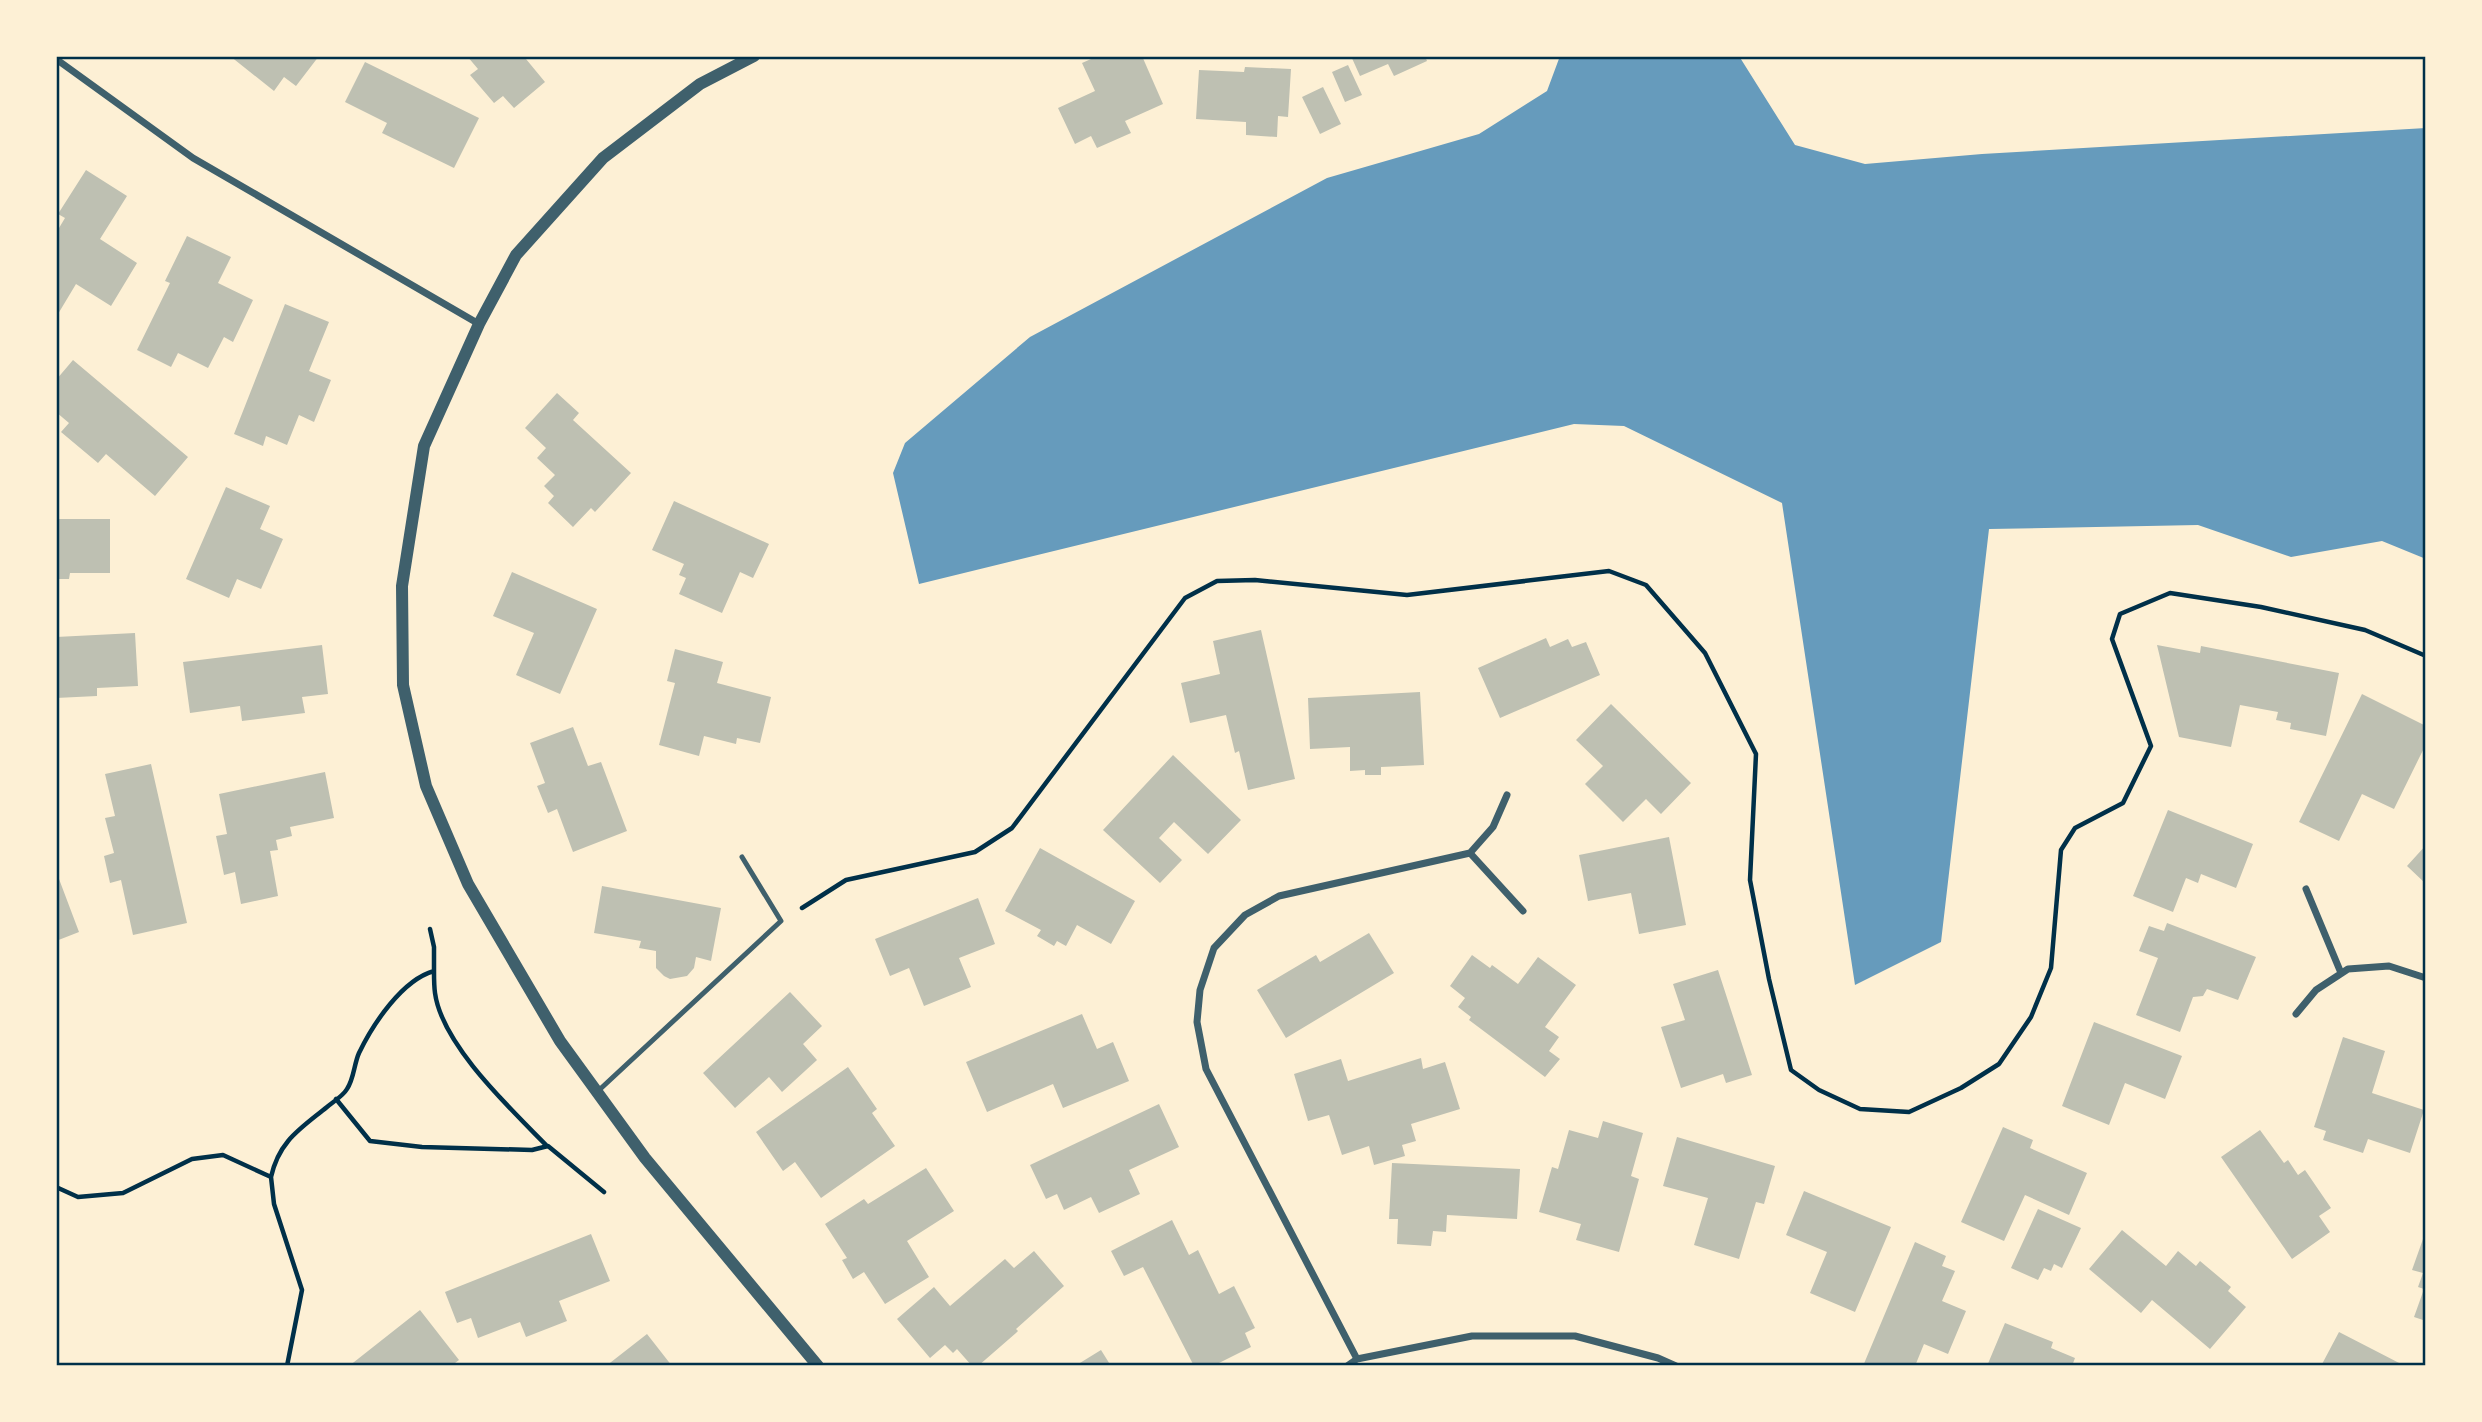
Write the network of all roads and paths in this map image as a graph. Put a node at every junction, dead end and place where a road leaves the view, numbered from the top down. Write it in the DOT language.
graph roads {
  1 [pos="754,56"];
  2 [pos="56,59"];
  3 [pos="479,324"];
  4 [pos="2426,656"];
  5 [pos="1507,796"];
  6 [pos="1470,853"];
  7 [pos="742,858"];
  8 [pos="2306,889"];
  9 [pos="1523,911"];
  10 [pos="781,921"];
  11 [pos="430,929"];
  12 [pos="434,971"];
  13 [pos="2341,973"];
  14 [pos="2426,978"];
  15 [pos="2296,1014"];
  16 [pos="597,1092"];
  17 [pos="336,1100"];
  18 [pos="548,1146"];
  19 [pos="271,1177"];
  20 [pos="56,1187"];
  21 [pos="604,1192"];
  22 [pos="1357,1359"];
  23 [pos="287,1366"];
  24 [pos="818,1366"];
  25 [pos="1347,1366"];
  26 [pos="1676,1366"];
  1 -- 3 [label="street"];
  2 -- 3 [label="street"];
  3 -- 16 [label="street"];
  4 -- 10 [label="path"];
  5 -- 6 [label="street"];
  6 -- 9 [label="street"];
  6 -- 22 [label="street"];
  7 -- 10 [label="lane"];
  8 -- 13 [label="street"];
  10 -- 16 [label="lane"];
  11 -- 12 [label="path"];
  12 -- 17 [label="path"];
  12 -- 18 [label="path"];
  13 -- 14 [label="street"];
  13 -- 15 [label="street"];
  16 -- 24 [label="street"];
  17 -- 18 [label="path"];
  17 -- 19 [label="path"];
  18 -- 21 [label="path"];
  19 -- 20 [label="path"];
  19 -- 23 [label="path"];
  22 -- 25 [label="street"];
  22 -- 26 [label="street"];
}
